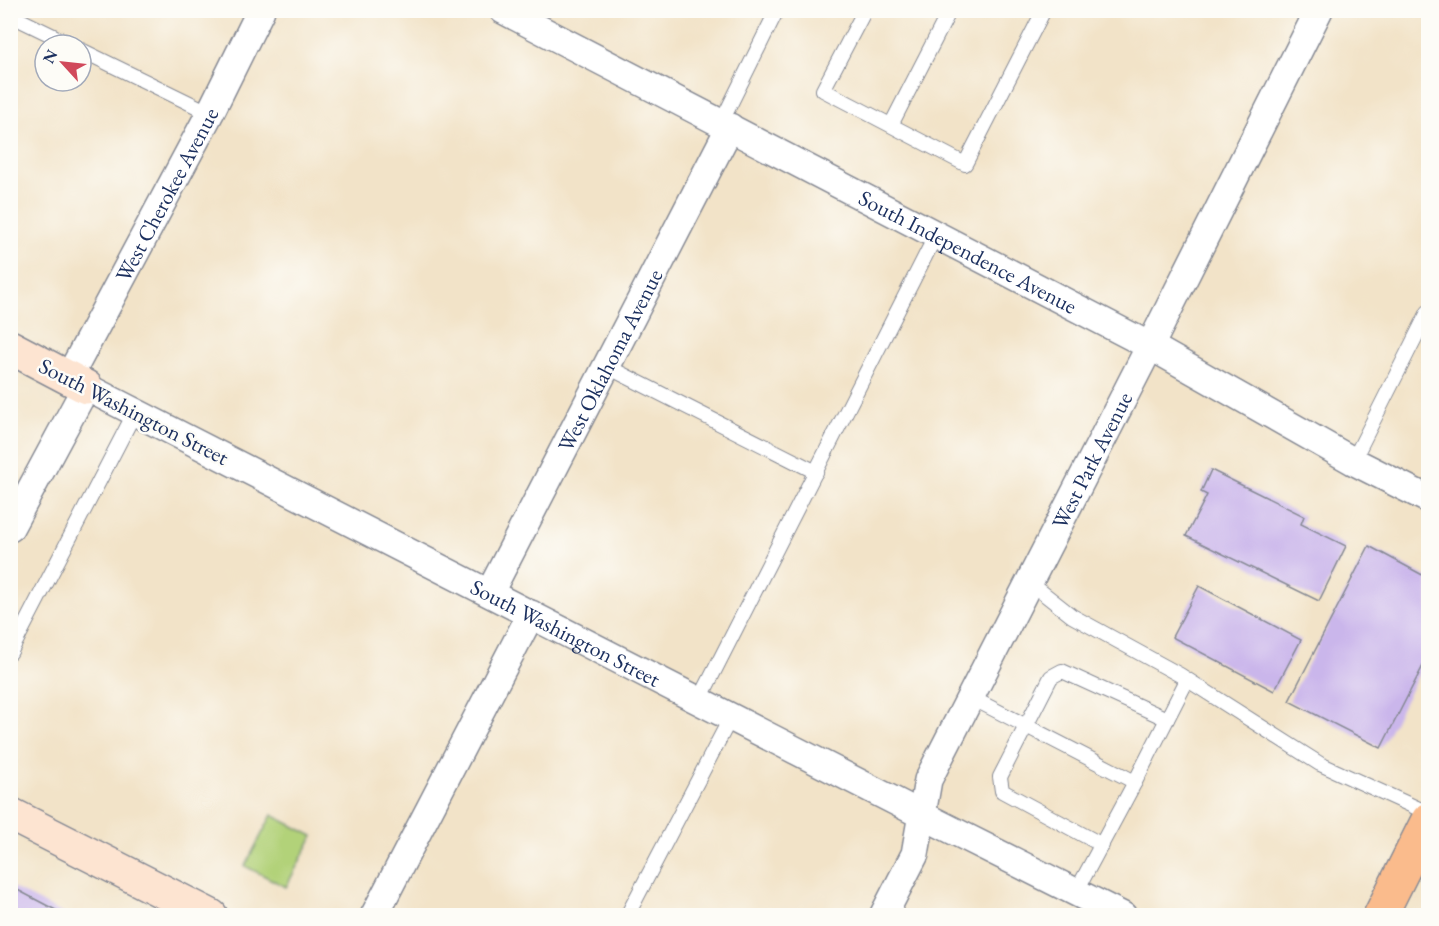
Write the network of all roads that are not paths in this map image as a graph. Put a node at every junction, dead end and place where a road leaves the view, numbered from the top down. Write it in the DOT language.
graph roads {
  1 [pos="261,10"];
  2 [pos="502,10"];
  3 [pos="777,10"];
  4 [pos="865,10"];
  5 [pos="951,10"];
  6 [pos="1044,10"];
  7 [pos="1319,10"];
  8 [pos="10,15"];
  9 [pos="47,33"];
  10 [pos="93,56"];
  11 [pos="210,113"];
  12 [pos="725,125"];
  13 [pos="891,125"];
  14 [pos="936,235"];
  15 [pos="1428,312"];
  16 [pos="1150,346"];
  17 [pos="10,347"];
  18 [pos="606,366"];
  19 [pos="77,382"];
  20 [pos="135,412"];
  21 [pos="1353,461"];
  22 [pos="816,472"];
  23 [pos="1428,499"];
  24 [pos="10,528"];
  25 [pos="1029,582"];
  26 [pos="490,592"];
  27 [pos="531,614"];
  28 [pos="10,652"];
  29 [pos="1187,680"];
  30 [pos="970,697"];
  31 [pos="699,700"];
  32 [pos="731,717"];
  33 [pos="1167,719"];
  34 [pos="1027,726"];
  35 [pos="1136,782"];
  36 [pos="1428,813"];
  37 [pos="10,814"];
  38 [pos="922,815"];
  39 [pos="1428,820"];
  40 [pos="1102,845"];
  41 [pos="1076,892"];
  42 [pos="211,915"];
  43 [pos="374,915"];
  44 [pos="627,915"];
  45 [pos="882,915"];
  46 [pos="1123,915"];
  47 [pos="1380,915"];
  1 -- 11 [label="street, West Cherokee Avenue"];
  2 -- 12 [label="street, South Independence Avenue"];
  3 -- 12 [label="lane"];
  4 -- 13 [label="lane"];
  5 -- 13 [label="lane"];
  6 -- 13 [label="lane"];
  7 -- 16 [label="street, West Park Avenue"];
  8 -- 9 [label="lane"];
  10 -- 11 [label="lane"];
  11 -- 19 [label="street, West Cherokee Avenue"];
  12 -- 14 [label="street, South Independence Avenue"];
  12 -- 18 [label="street, West Oklahoma Avenue"];
  14 -- 16 [label="street, South Independence Avenue"];
  14 -- 22 [label="lane"];
  15 -- 21 [label="lane"];
  16 -- 21 [label="street, South Independence Avenue"];
  16 -- 25 [label="street, West Park Avenue"];
  17 -- 19 [label="street, South Washington Street"];
  18 -- 22 [label="lane"];
  18 -- 26 [label="street, West Oklahoma Avenue"];
  19 -- 20 [label="street, South Washington Street"];
  19 -- 24 [label="street, West Cherokee Avenue"];
  20 -- 26 [label="street, South Washington Street"];
  20 -- 28 [label="lane"];
  21 -- 23 [label="street, South Independence Avenue"];
  22 -- 31 [label="lane"];
  25 -- 29 [label="lane"];
  25 -- 30 [label="street, West Park Avenue"];
  26 -- 27 [label="street, South Washington Street"];
  27 -- 31 [label="street, South Washington Street"];
  27 -- 43 [label="street"];
  29 -- 33 [label="lane"];
  29 -- 36 [label="lane"];
  30 -- 34 [label="lane"];
  30 -- 38 [label="street, West Park Avenue"];
  31 -- 32 [label="street, South Washington Street"];
  32 -- 38 [label="street, South Washington Street"];
  32 -- 44 [label="lane"];
  33 -- 34 [label="lane"];
  33 -- 35 [label="lane"];
  34 -- 35 [label="lane"];
  34 -- 40 [label="lane"];
  35 -- 40 [label="lane"];
  37 -- 42 [label="street"];
  38 -- 41 [label="street, South Washington Street"];
  38 -- 45 [label="street, West Park Avenue"];
  39 -- 47 [label="highway"];
  40 -- 41 [label="lane"];
  41 -- 46 [label="street, South Washington Street"];
}
